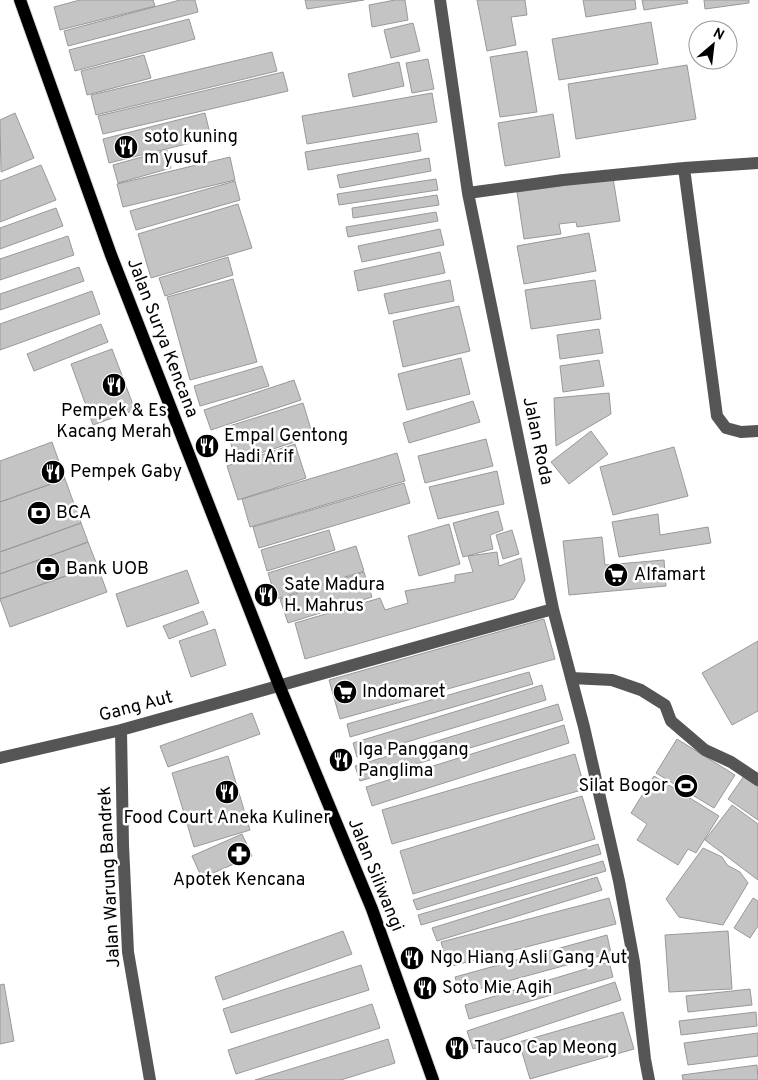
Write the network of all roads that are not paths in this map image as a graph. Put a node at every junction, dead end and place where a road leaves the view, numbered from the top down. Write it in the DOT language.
graph roads {
  1 [pos="20,0"];
  2 [pos="440,0"];
  3 [pos="758,163"];
  4 [pos="684,168"];
  5 [pos="468,193"];
  6 [pos="758,430"];
  7 [pos="553,609"];
  8 [pos="571,678"];
  9 [pos="280,685"];
  10 [pos="121,730"];
  11 [pos="0,758"];
  12 [pos="758,780"];
  13 [pos="150,1080"];
  14 [pos="433,1080"];
  15 [pos="649,1080"];
  1 -- 9 [label="main road, Jalan Surya Kencana"];
  2 -- 5 [label="street, Jalan Roda"];
  3 -- 4 [label="street"];
  4 -- 5 [label="street"];
  4 -- 6 [label="street"];
  5 -- 7 [label="street, Jalan Roda"];
  7 -- 8 [label="street, Jalan Roda"];
  7 -- 9 [label="street"];
  8 -- 12 [label="street"];
  8 -- 15 [label="street, Jalan Roda"];
  9 -- 10 [label="street, Gang Aut"];
  9 -- 14 [label="main road, Jalan Siliwangi"];
  10 -- 11 [label="street, Gang Aut"];
  10 -- 13 [label="street, Jalan Warung Bandrek"];
}
